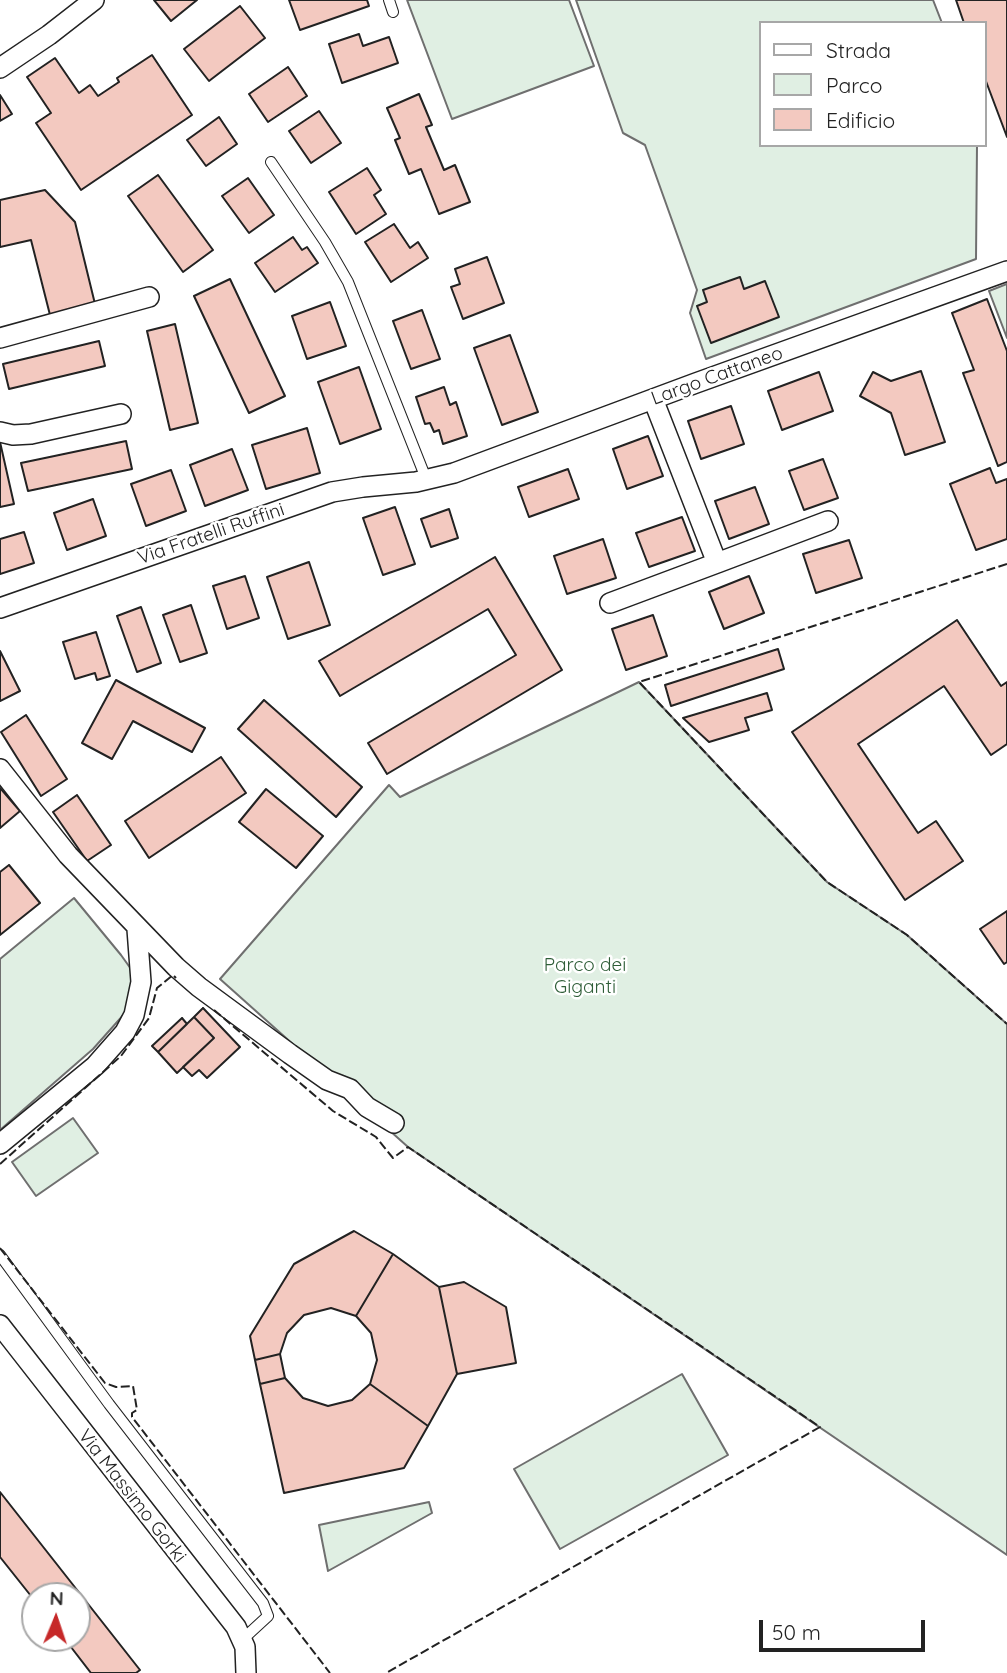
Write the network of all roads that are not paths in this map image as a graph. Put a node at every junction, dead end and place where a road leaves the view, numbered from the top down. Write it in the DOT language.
graph roads {
  1 [pos="93,0"];
  2 [pos="389,0"];
  3 [pos="393,12"];
  4 [pos="0,68"];
  5 [pos="271,162"];
  6 [pos="1007,271"];
  7 [pos="149,297"];
  8 [pos="0,338"];
  9 [pos="653,399"];
  10 [pos="121,414"];
  11 [pos="0,432"];
  12 [pos="427,481"];
  13 [pos="828,520"];
  14 [pos="717,563"];
  15 [pos="610,603"];
  16 [pos="0,608"];
  17 [pos="0,769"];
  18 [pos="137,929"];
  19 [pos="394,1123"];
  20 [pos="0,1144"];
  21 [pos="0,1255"];
  22 [pos="0,1325"];
  23 [pos="243,1639"];
  24 [pos="246,1673"];
  1 -- 4 [label="street"];
  2 -- 3 [label="lane"];
  5 -- 12 [label="lane"];
  6 -- 9 [label="street, Largo Cattaneo"];
  7 -- 8 [label="street"];
  9 -- 12 [label="street, Largo Cattaneo"];
  9 -- 14 [label="street"];
  10 -- 11 [label="street"];
  12 -- 16 [label="street, Via Fratelli Ruffini"];
  13 -- 14 [label="street"];
  14 -- 15 [label="street"];
  17 -- 18 [label="street"];
  18 -- 19 [label="street"];
  18 -- 20 [label="street"];
  21 -- 23 [label="lane"];
  22 -- 23 [label="street, Via Massimo Gorki"];
  23 -- 24 [label="street, Via Massimo Gorki"];
}
